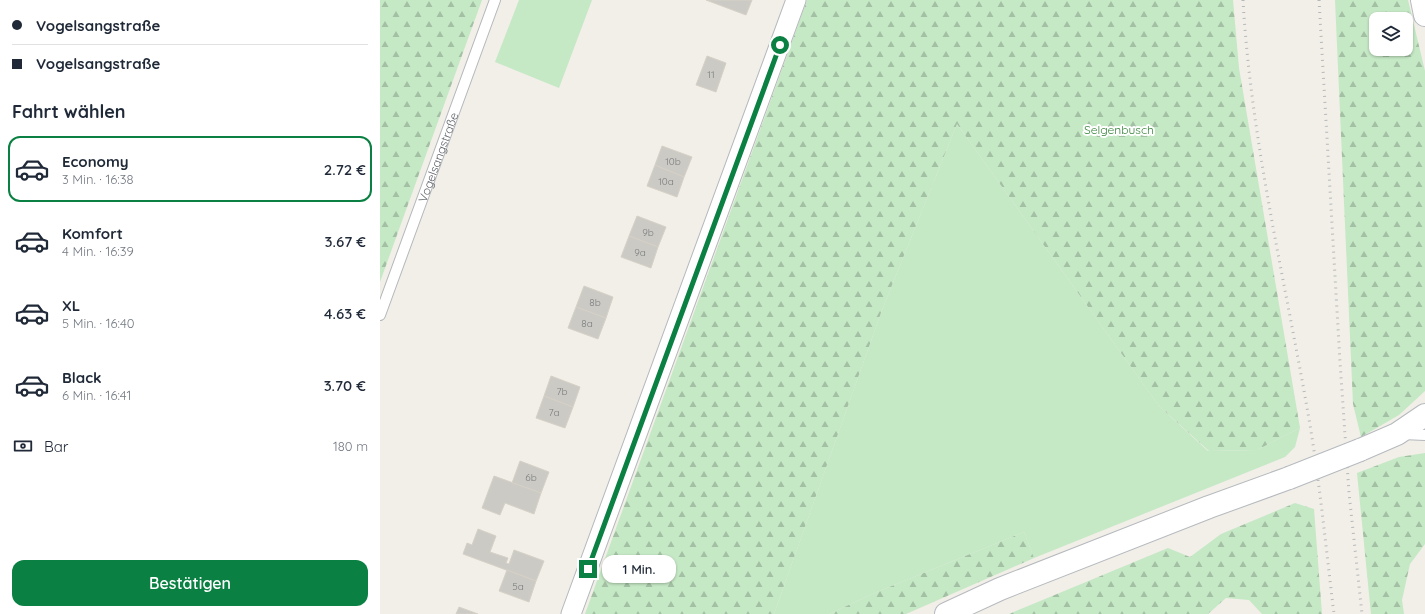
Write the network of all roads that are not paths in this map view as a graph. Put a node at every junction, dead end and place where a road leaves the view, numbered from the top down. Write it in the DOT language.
graph roads {
  1 [pos="495,0"];
  2 [pos="796,0"];
  3 [pos="1422,0"];
  4 [pos="1425,15"];
  5 [pos="380,315"];
  6 [pos="1425,415"];
  7 [pos="1398,434"];
  8 [pos="1425,435"];
  9 [pos="571,614"];
  10 [pos="946,614"];
  1 -- 5 [label="lane, Vogelsangstraße"];
  2 -- 9 [label="street"];
  3 -- 4 [label="main road"];
  6 -- 7 [label="main road"];
  7 -- 8 [label="lane"];
  7 -- 10 [label="main road, bridge"];
}
